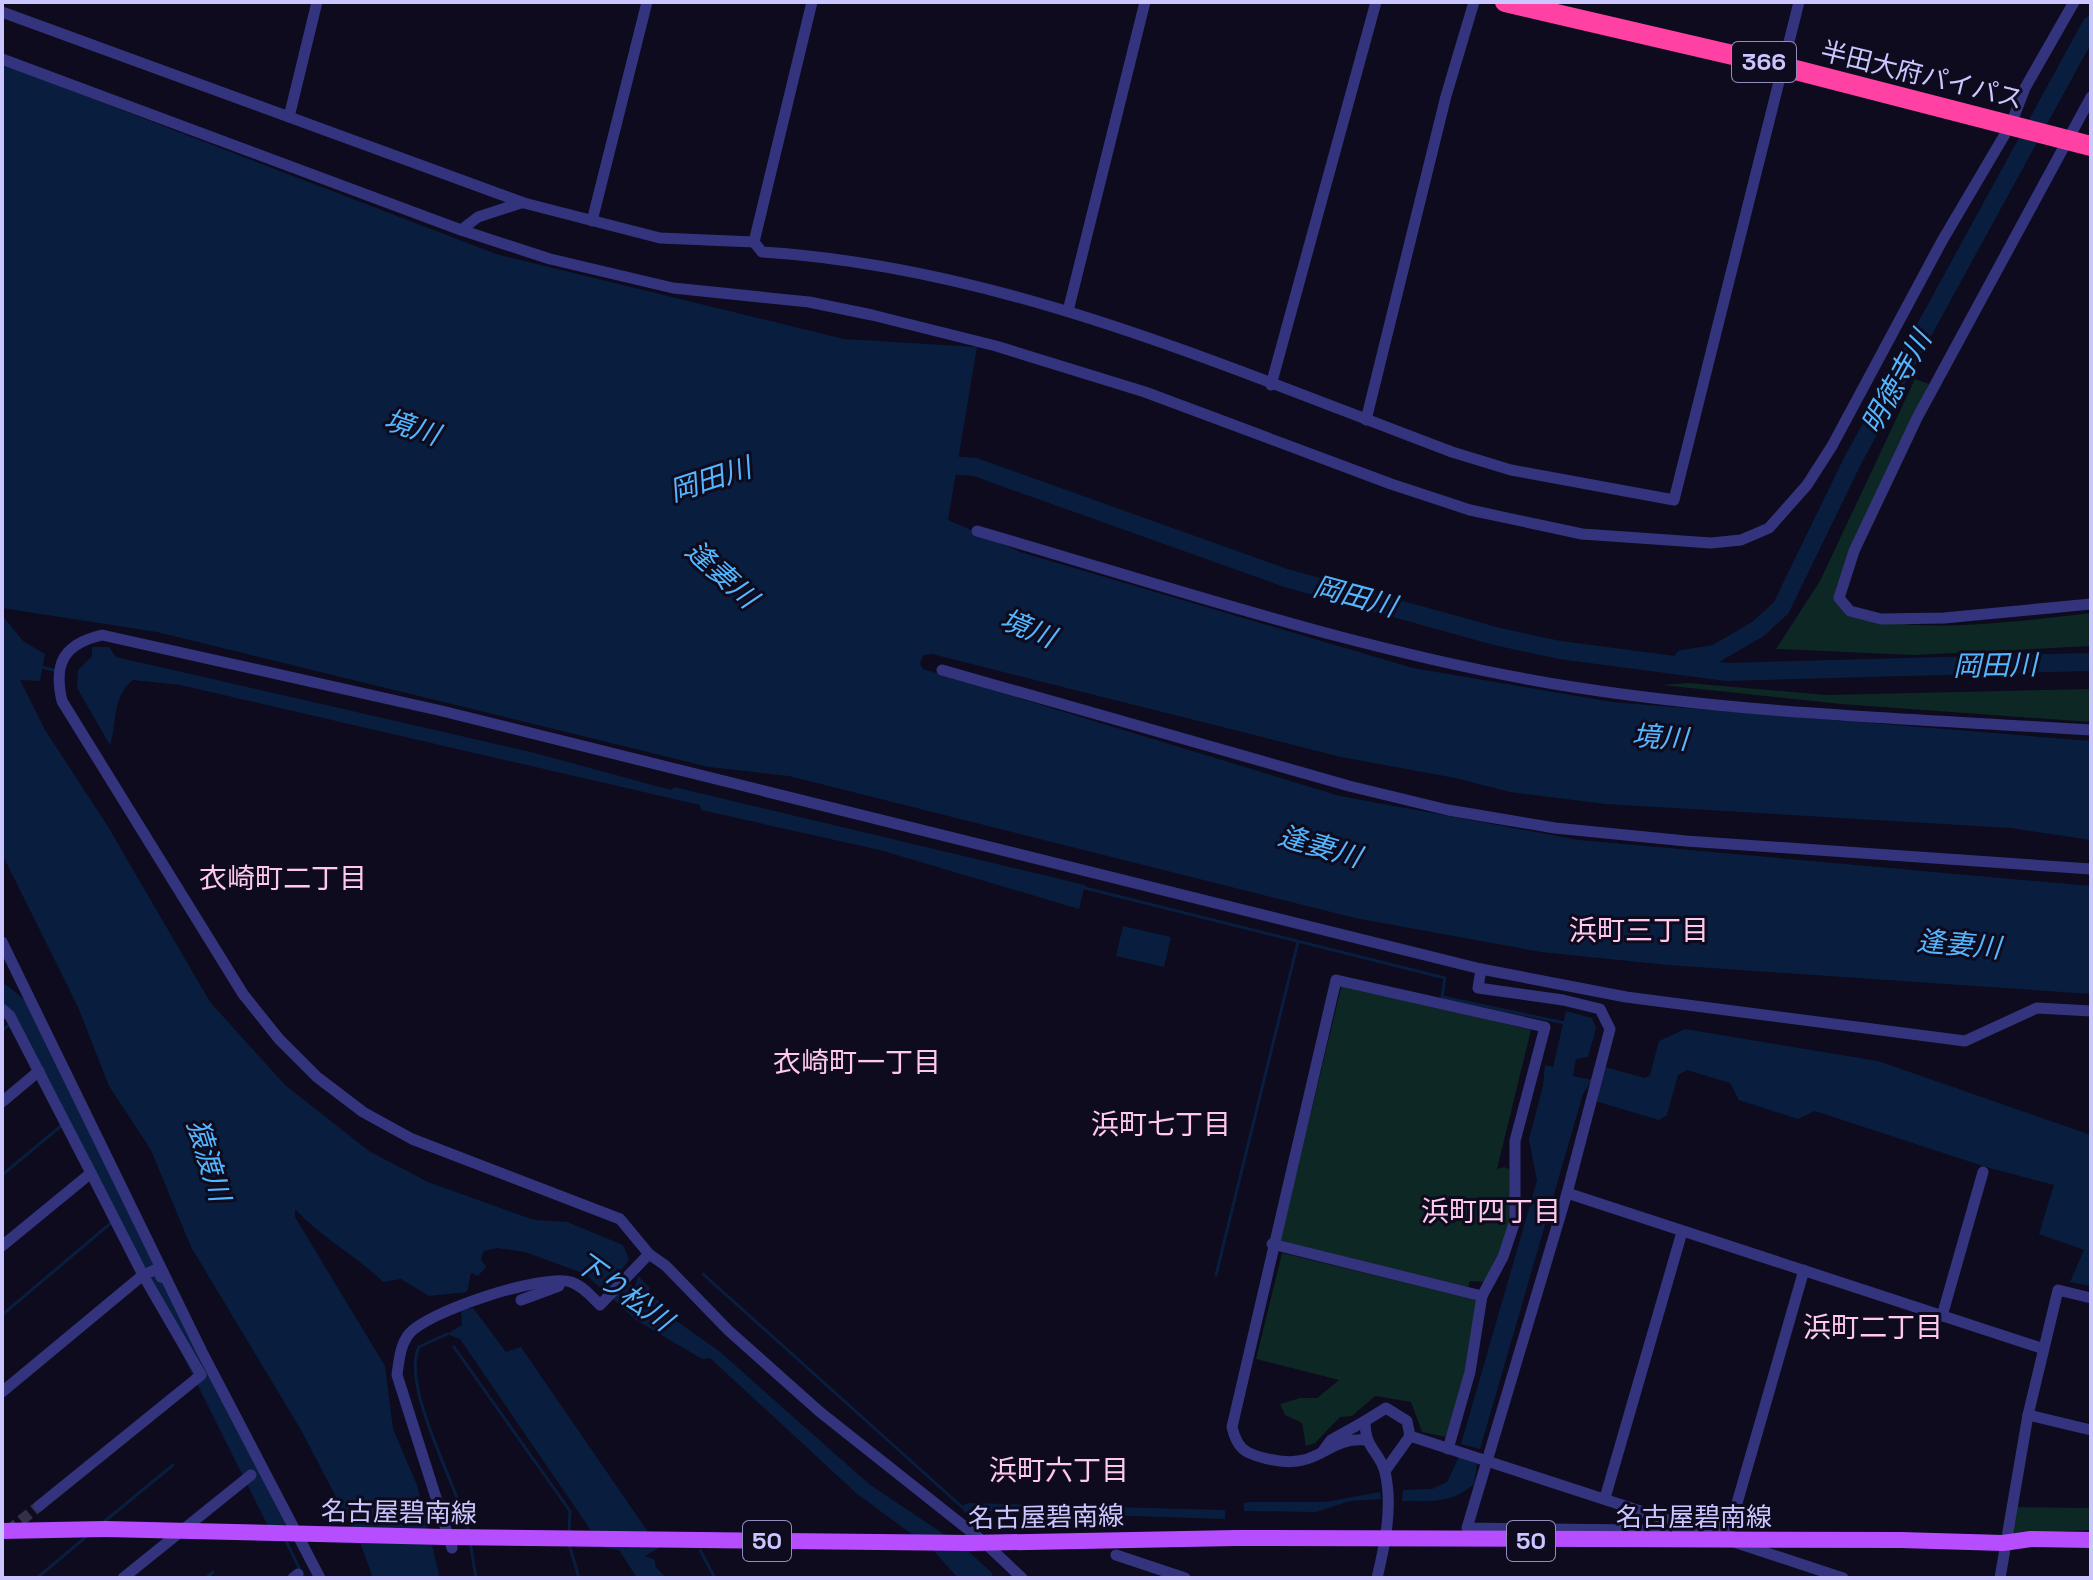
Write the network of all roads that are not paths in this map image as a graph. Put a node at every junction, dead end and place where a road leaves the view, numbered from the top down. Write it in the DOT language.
graph roads {
  1 [pos="317,2"];
  2 [pos="647,2"];
  3 [pos="812,2"];
  4 [pos="1145,2"];
  5 [pos="1376,2"];
  6 [pos="1474,2"];
  7 [pos="1505,2"];
  8 [pos="1799,2"];
  9 [pos="2074,2"];
  10 [pos="2,12"];
  11 [pos="2,59"];
  12 [pos="1784,67"];
  13 [pos="2091,97"];
  14 [pos="289,117"];
  15 [pos="2016,125"];
  16 [pos="2060,138"];
  17 [pos="2091,146"];
  18 [pos="524,203"];
  19 [pos="592,221"];
  20 [pos="461,230"];
  21 [pos="754,242"];
  22 [pos="1068,311"];
  23 [pos="1271,385"];
  24 [pos="1366,420"];
  25 [pos="977,531"];
  26 [pos="2091,604"];
  27 [pos="942,670"];
  28 [pos="2091,730"];
  29 [pos="2091,869"];
  30 [pos="2,942"];
  31 [pos="2,966"];
  32 [pos="1481,969"];
  33 [pos="16,973"];
  34 [pos="2091,1011"];
  35 [pos="6,1012"];
  36 [pos="39,1071"];
  37 [pos="2,1102"];
  38 [pos="1983,1172"];
  39 [pos="91,1173"];
  40 [pos="1567,1193"];
  41 [pos="1682,1232"];
  42 [pos="1272,1244"];
  43 [pos="2,1246"];
  44 [pos="647,1257"];
  45 [pos="1804,1270"];
  46 [pos="143,1275"];
  47 [pos="571,1282"];
  48 [pos="1482,1296"];
  49 [pos="2091,1298"];
  50 [pos="521,1300"];
  51 [pos="181,1308"];
  52 [pos="1942,1316"];
  53 [pos="2041,1348"];
  54 [pos="2,1392"];
  55 [pos="2028,1415"];
  56 [pos="1365,1421"];
  57 [pos="2091,1430"];
  58 [pos="1410,1436"];
  59 [pos="1365,1440"];
  60 [pos="1448,1449"];
  61 [pos="1320,1455"];
  62 [pos="1485,1462"];
  63 [pos="1385,1471"];
  64 [pos="251,1475"];
  65 [pos="1605,1498"];
  66 [pos="39,1506"];
  67 [pos="1730,1521"];
  68 [pos="2,1531"];
  69 [pos="1387,1539"];
  70 [pos="457,1540"];
  71 [pos="2091,1540"];
  72 [pos="977,1542"];
  73 [pos="1733,1542"];
  74 [pos="2003,1543"];
  75 [pos="1116,1555"];
  76 [pos="123,1578"];
  77 [pos="320,1578"];
  78 [pos="1022,1578"];
  79 [pos="1185,1578"];
  80 [pos="1377,1578"];
  81 [pos="1843,1578"];
  82 [pos="2000,1578"];
  1 -- 14 [label="street"];
  2 -- 19 [label="street"];
  3 -- 21 [label="street"];
  4 -- 22 [label="street"];
  5 -- 23 [label="street"];
  6 -- 24 [label="street"];
  7 -- 12 [label="highway, 半田大府パイパス / 366"];
  8 -- 12 [label="street"];
  9 -- 15 [label="street"];
  10 -- 14 [label="street"];
  11 -- 20 [label="street"];
  12 -- 15 [label="highway, 半田大府パイパス / 366"];
  12 -- 24 [label="street"];
  13 -- 16 [label="street"];
  14 -- 18 [label="street"];
  15 -- 16 [label="highway, 半田大府パイパス / 366"];
  15 -- 20 [label="street"];
  16 -- 17 [label="highway, 半田大府パイパス / 366"];
  16 -- 26 [label="street"];
  18 -- 19 [label="street"];
  18 -- 20 [label="street"];
  19 -- 21 [label="street"];
  21 -- 22 [label="street"];
  22 -- 23 [label="street"];
  23 -- 24 [label="street"];
  25 -- 28 [label="street"];
  27 -- 29 [label="street"];
  30 -- 33 [label="street"];
  31 -- 33 [label="street"];
  32 -- 34 [label="street"];
  32 -- 40 [label="street"];
  32 -- 44 [label="street"];
  33 -- 51 [label="street"];
  35 -- 36 [label="street"];
  36 -- 37 [label="street"];
  36 -- 39 [label="street"];
  38 -- 52 [label="street"];
  39 -- 43 [label="street"];
  39 -- 46 [label="street"];
  40 -- 41 [label="street"];
  40 -- 62 [label="street"];
  41 -- 45 [label="street"];
  41 -- 65 [label="street"];
  42 -- 48 [label="street"];
  42 -- 48 [label="street"];
  42 -- 61 [label="street"];
  44 -- 47 [label="street"];
  44 -- 72 [label="street"];
  45 -- 52 [label="street"];
  45 -- 67 [label="street"];
  46 -- 51 [label="street"];
  46 -- 54 [label="street"];
  46 -- 66 [label="street"];
  47 -- 50 [label="street"];
  47 -- 70 [label="street"];
  48 -- 60 [label="street"];
  49 -- 53 [label="street"];
  51 -- 77 [label="street"];
  52 -- 53 [label="street"];
  53 -- 55 [label="street"];
  55 -- 57 [label="street"];
  55 -- 74 [label="street"];
  56 -- 58 [label="street"];
  56 -- 59 [label="street"];
  56 -- 61 [label="street"];
  58 -- 60 [label="street"];
  58 -- 63 [label="street"];
  59 -- 61 [label="street"];
  59 -- 63 [label="street"];
  60 -- 62 [label="street"];
  62 -- 65 [label="street"];
  62 -- 67 [label="street"];
  63 -- 69 [label="street"];
  64 -- 76 [label="street"];
  65 -- 67 [label="street"];
  68 -- 70 [label="main road, 名古屋碧南線 / 50, bridge"];
  69 -- 72 [label="main road, 名古屋碧南線 / 50"];
  69 -- 73 [label="main road, 名古屋碧南線 / 50"];
  69 -- 80 [label="street"];
  70 -- 72 [label="main road, 名古屋碧南線 / 50"];
  71 -- 74 [label="main road, 名古屋碧南線 / 50"];
  72 -- 78 [label="street"];
  73 -- 74 [label="main road, 名古屋碧南線 / 50"];
  73 -- 81 [label="street"];
  74 -- 82 [label="street"];
  75 -- 79 [label="street"];
}
